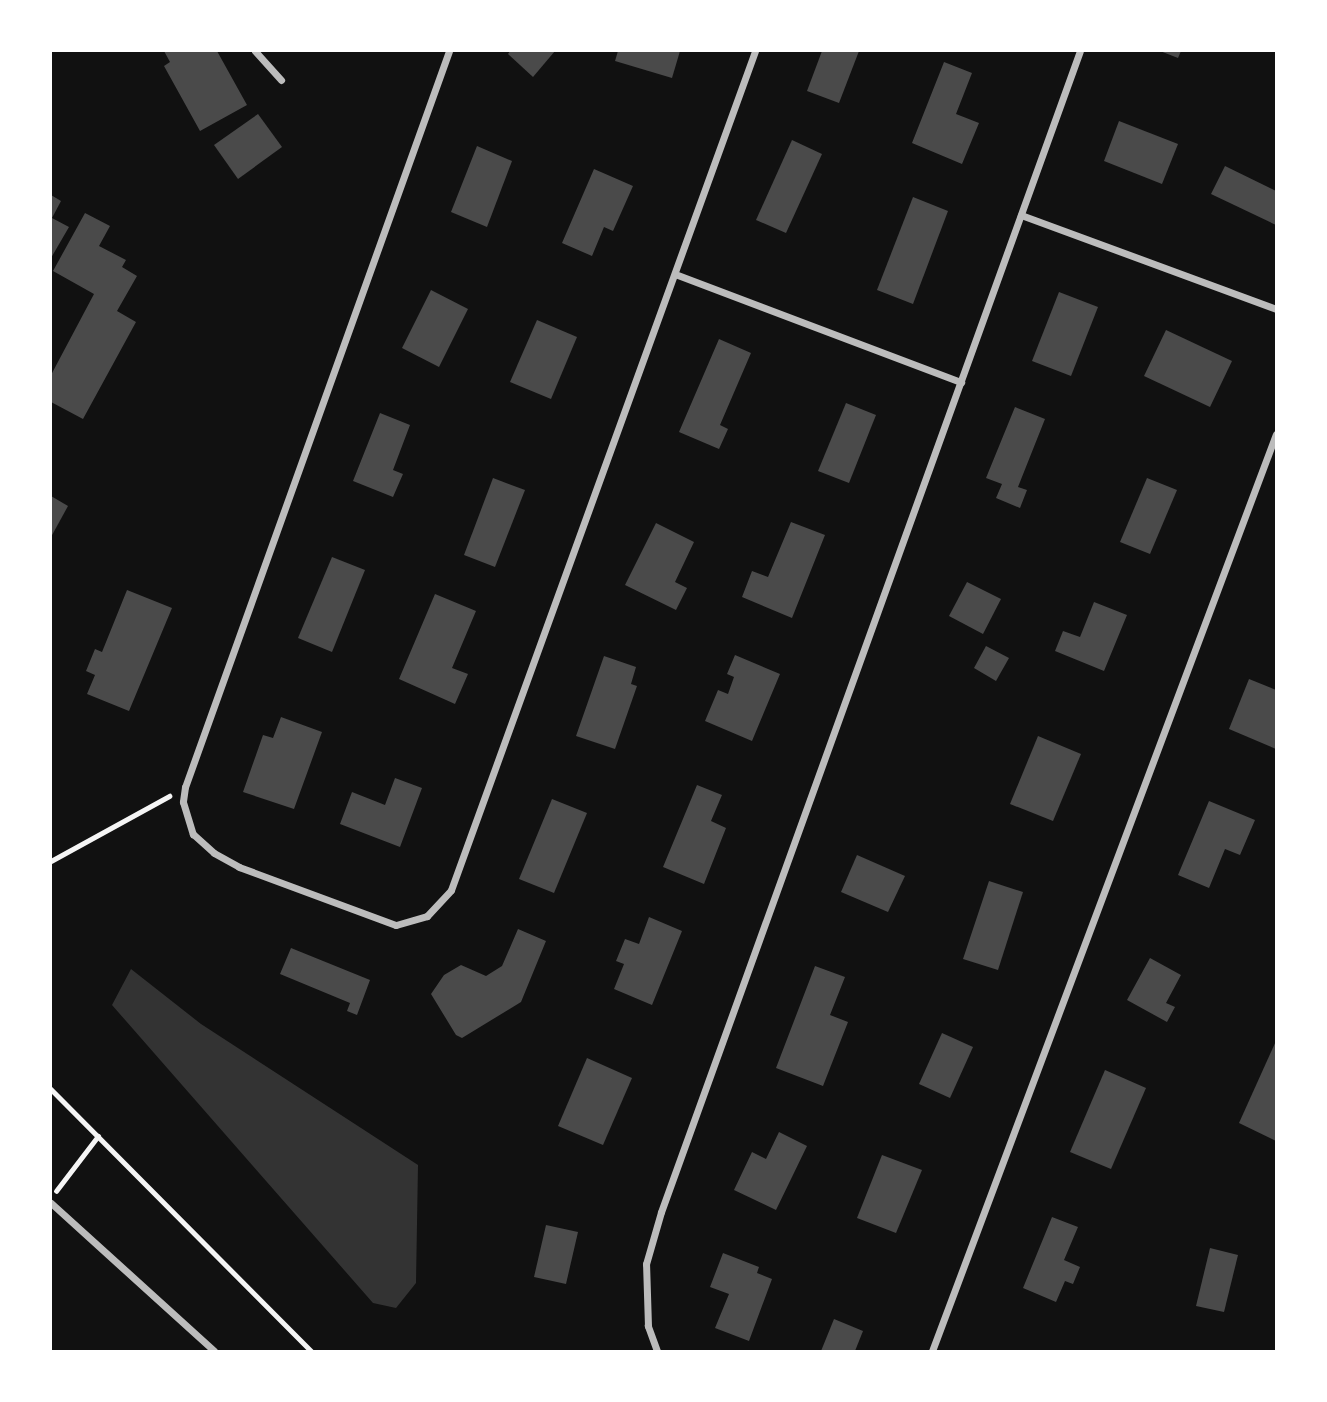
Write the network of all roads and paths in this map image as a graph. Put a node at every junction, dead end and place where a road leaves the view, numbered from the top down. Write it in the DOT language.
graph roads {
  1 [pos="255,51"];
  2 [pos="449,51"];
  3 [pos="755,51"];
  4 [pos="1080,51"];
  5 [pos="281,80"];
  6 [pos="1021,215"];
  7 [pos="675,274"];
  8 [pos="1276,309"];
  9 [pos="961,383"];
  10 [pos="1276,434"];
  11 [pos="185,787"];
  12 [pos="51,861"];
  13 [pos="51,1089"];
  14 [pos="98,1136"];
  15 [pos="51,1197"];
  16 [pos="51,1203"];
  17 [pos="214,1351"];
  18 [pos="312,1351"];
  19 [pos="657,1351"];
  20 [pos="932,1351"];
  1 -- 5 [label="street"];
  2 -- 11 [label="street"];
  3 -- 7 [label="street"];
  4 -- 6 [label="street"];
  6 -- 8 [label="street"];
  6 -- 9 [label="street"];
  7 -- 9 [label="street"];
  7 -- 11 [label="street"];
  9 -- 19 [label="street"];
  10 -- 20 [label="street"];
  11 -- 12 [label="path"];
  13 -- 14 [label="path"];
  14 -- 15 [label="path"];
  14 -- 18 [label="path"];
  16 -- 17 [label="street"];
}
